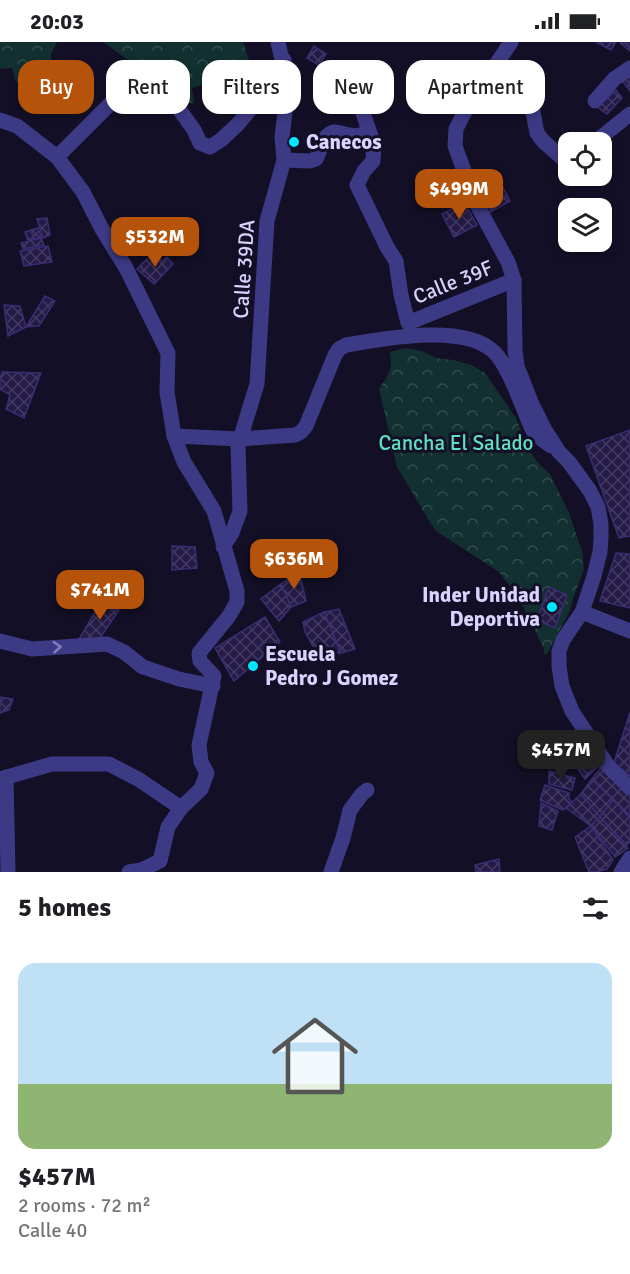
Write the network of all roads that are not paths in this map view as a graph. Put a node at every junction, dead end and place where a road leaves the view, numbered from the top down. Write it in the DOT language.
graph roads {
  1 [pos="278,42"];
  2 [pos="511,42"];
  3 [pos="284,60"];
  4 [pos="630,68"];
  5 [pos="595,101"];
  6 [pos="247,114"];
  7 [pos="285,114"];
  8 [pos="363,114"];
  9 [pos="533,114"];
  10 [pos="630,114"];
  11 [pos="0,120"];
  12 [pos="369,132"];
  13 [pos="608,132"];
  14 [pos="558,154"];
  15 [pos="57,157"];
  16 [pos="284,160"];
  17 [pos="514,280"];
  18 [pos="174,436"];
  19 [pos="240,439"];
  20 [pos="560,452"];
  21 [pos="224,547"];
  22 [pos="582,612"];
  23 [pos="630,631"];
  24 [pos="0,640"];
  25 [pos="213,686"];
  26 [pos="3,778"];
  27 [pos="630,788"];
  28 [pos="366,790"];
  29 [pos="181,808"];
  30 [pos="630,858"];
  31 [pos="159,866"];
  32 [pos="8,872"];
  33 [pos="129,872"];
  34 [pos="331,872"];
  35 [pos="621,872"];
  1 -- 3 [label="street, Calle 39DA"];
  2 -- 17 [label="street, Calle 39F"];
  4 -- 5 [label="street"];
  6 -- 15 [label="street"];
  7 -- 16 [label="street, Calle 39DA"];
  8 -- 12 [label="street"];
  9 -- 14 [label="street"];
  10 -- 13 [label="street"];
  11 -- 15 [label="street"];
  12 -- 16 [label="street"];
  12 -- 17 [label="street, Calle 39F"];
  15 -- 18 [label="street"];
  16 -- 19 [label="street, Calle 39DA"];
  17 -- 20 [label="street, Calle 39F"];
  18 -- 19 [label="street"];
  18 -- 21 [label="street"];
  19 -- 20 [label="street"];
  19 -- 21 [label="street, Calle 39DA"];
  20 -- 22 [label="street"];
  21 -- 25 [label="street"];
  22 -- 23 [label="street"];
  22 -- 27 [label="street"];
  24 -- 25 [label="street, one-way"];
  25 -- 29 [label="street"];
  26 -- 29 [label="street"];
  26 -- 32 [label="street"];
  28 -- 34 [label="street"];
  29 -- 31 [label="street"];
  30 -- 35 [label="street"];
  31 -- 33 [label="street"];
}
